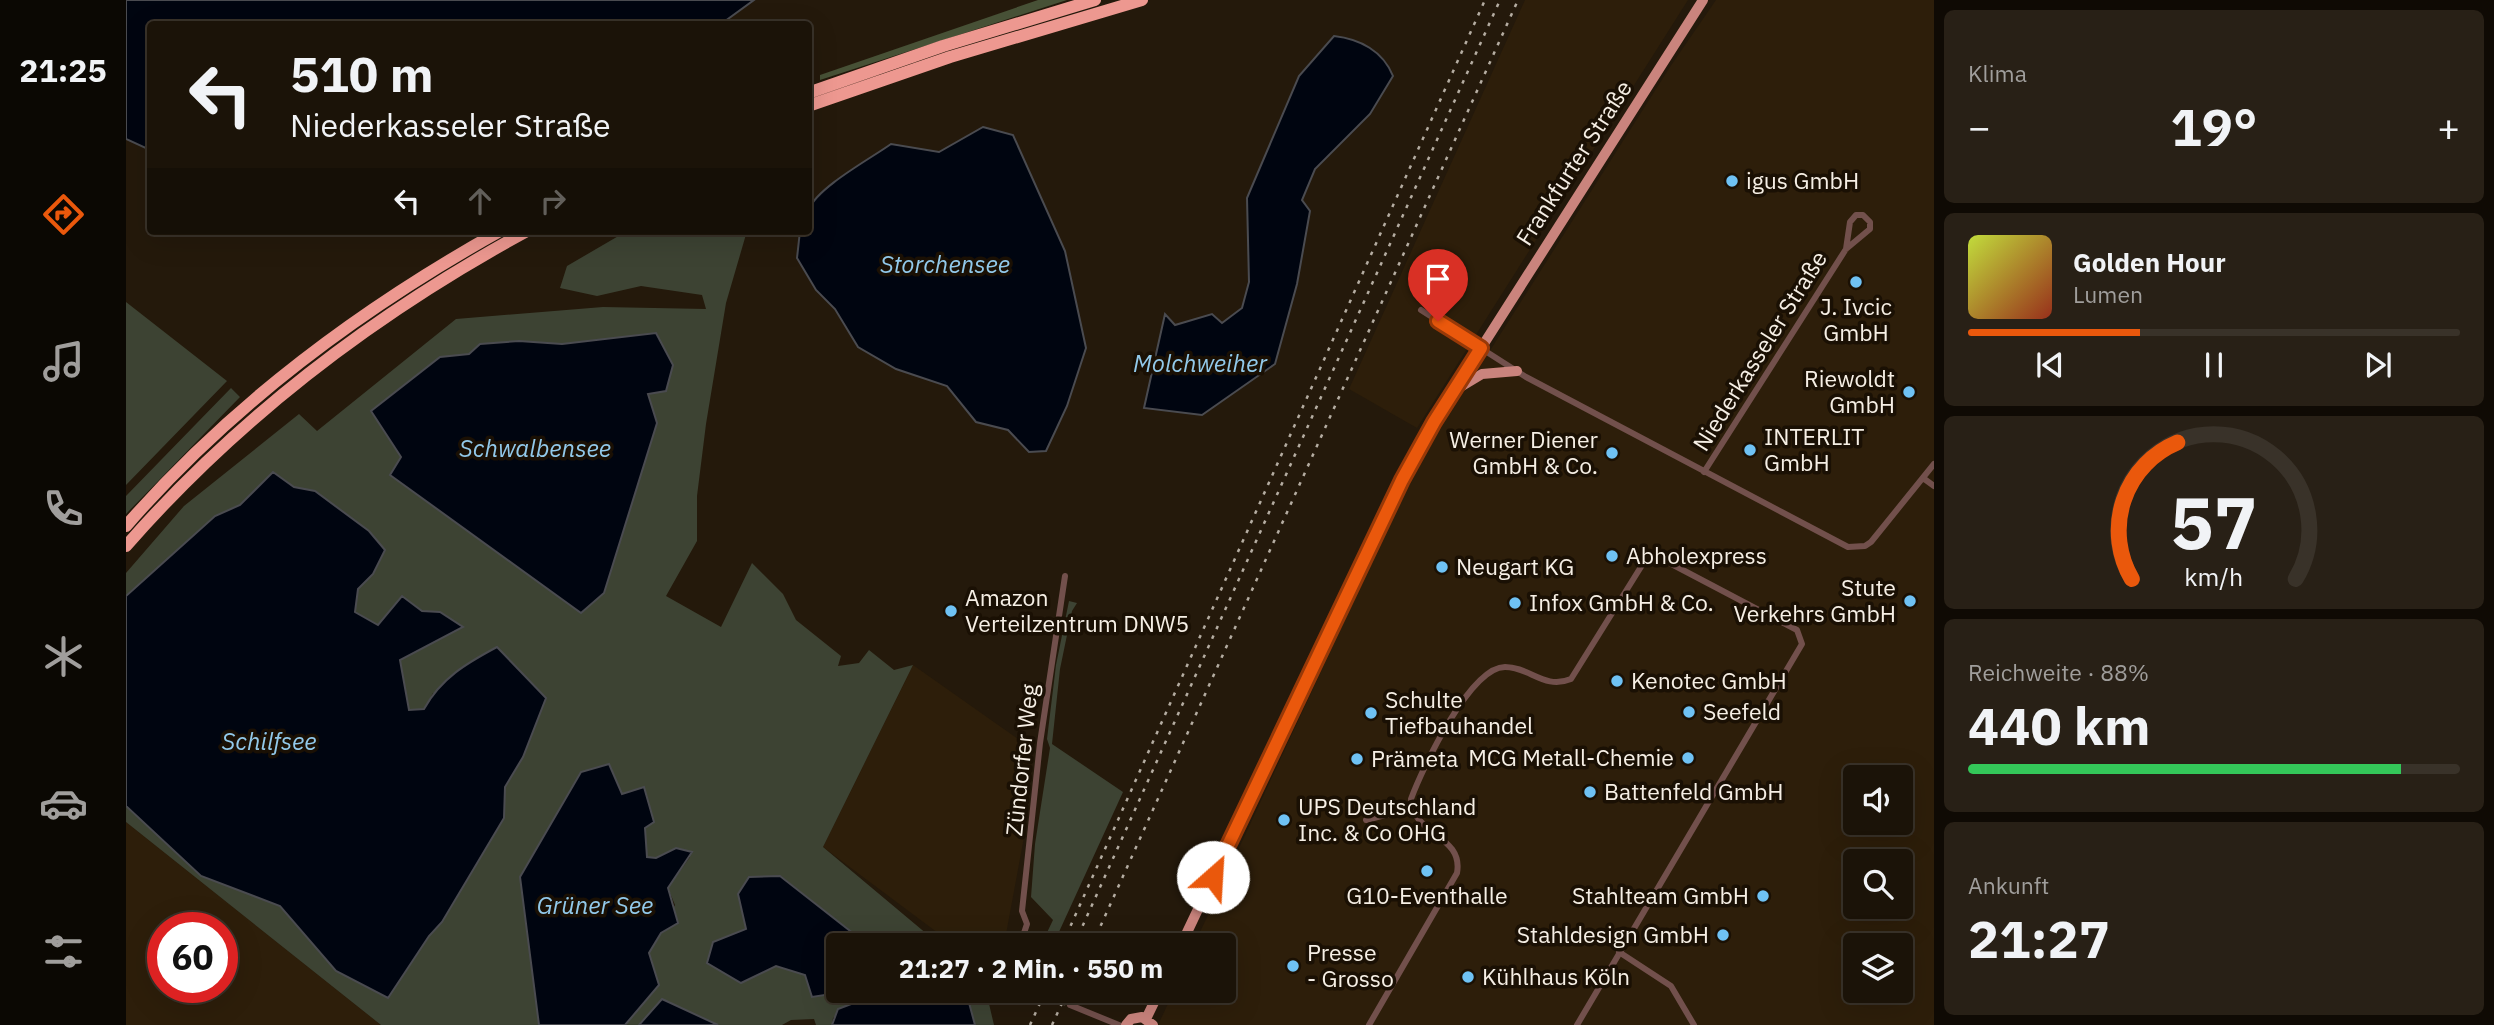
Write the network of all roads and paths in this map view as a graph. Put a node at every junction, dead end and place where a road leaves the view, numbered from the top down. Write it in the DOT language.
graph roads {
  1 [pos="1095,0"];
  2 [pos="1142,0"];
  3 [pos="1703,0"];
  4 [pos="812,92"];
  5 [pos="812,105"];
  6 [pos="493,235"];
  7 [pos="520,235"];
  8 [pos="1846,249"];
  9 [pos="1421,310"];
  10 [pos="1481,348"];
  11 [pos="1517,371"];
  12 [pos="1452,393"];
  13 [pos="1934,464"];
  14 [pos="1704,472"];
  15 [pos="1923,478"];
  16 [pos="1934,486"];
  17 [pos="126,526"];
  18 [pos="126,546"];
  19 [pos="1065,576"];
  20 [pos="1412,808"];
  21 [pos="1366,820"];
  22 [pos="1024,933"];
  23 [pos="1187,933"];
  24 [pos="1619,952"];
  25 [pos="1156,1003"];
  26 [pos="1070,1005"];
  27 [pos="1150,1022"];
  28 [pos="1119,1025"];
  29 [pos="1126,1025"];
  30 [pos="1369,1025"];
  31 [pos="1577,1025"];
  32 [pos="1694,1025"];
  1 -- 4 [label="highway"];
  2 -- 5 [label="highway"];
  3 -- 10 [label="main road, Frankfurter Straße"];
  6 -- 17 [label="highway"];
  7 -- 18 [label="highway"];
  8 -- 8 [label="street, Niederkasseler Straße"];
  8 -- 14 [label="street, Niederkasseler Straße"];
  9 -- 10 [label="street, Niederkasseler Straße"];
  10 -- 11 [label="street, Niederkasseler Straße"];
  10 -- 12 [label="main road, Frankfurter Straße"];
  11 -- 12 [label="main road"];
  11 -- 14 [label="street, Niederkasseler Straße"];
  12 -- 23 [label="main road, Frankfurter Straße"];
  13 -- 15 [label="street, Niederkasseler Straße"];
  14 -- 15 [label="street, Niederkasseler Straße"];
  15 -- 16 [label="street"];
  19 -- 22 [label="street, Zündorfer Weg"];
  20 -- 21 [label="street"];
  20 -- 24 [label="street"];
  20 -- 30 [label="street"];
  24 -- 31 [label="street"];
  24 -- 32 [label="street"];
  25 -- 27 [label="main road"];
  26 -- 28 [label="street"];
  27 -- 29 [label="main road"];
}
